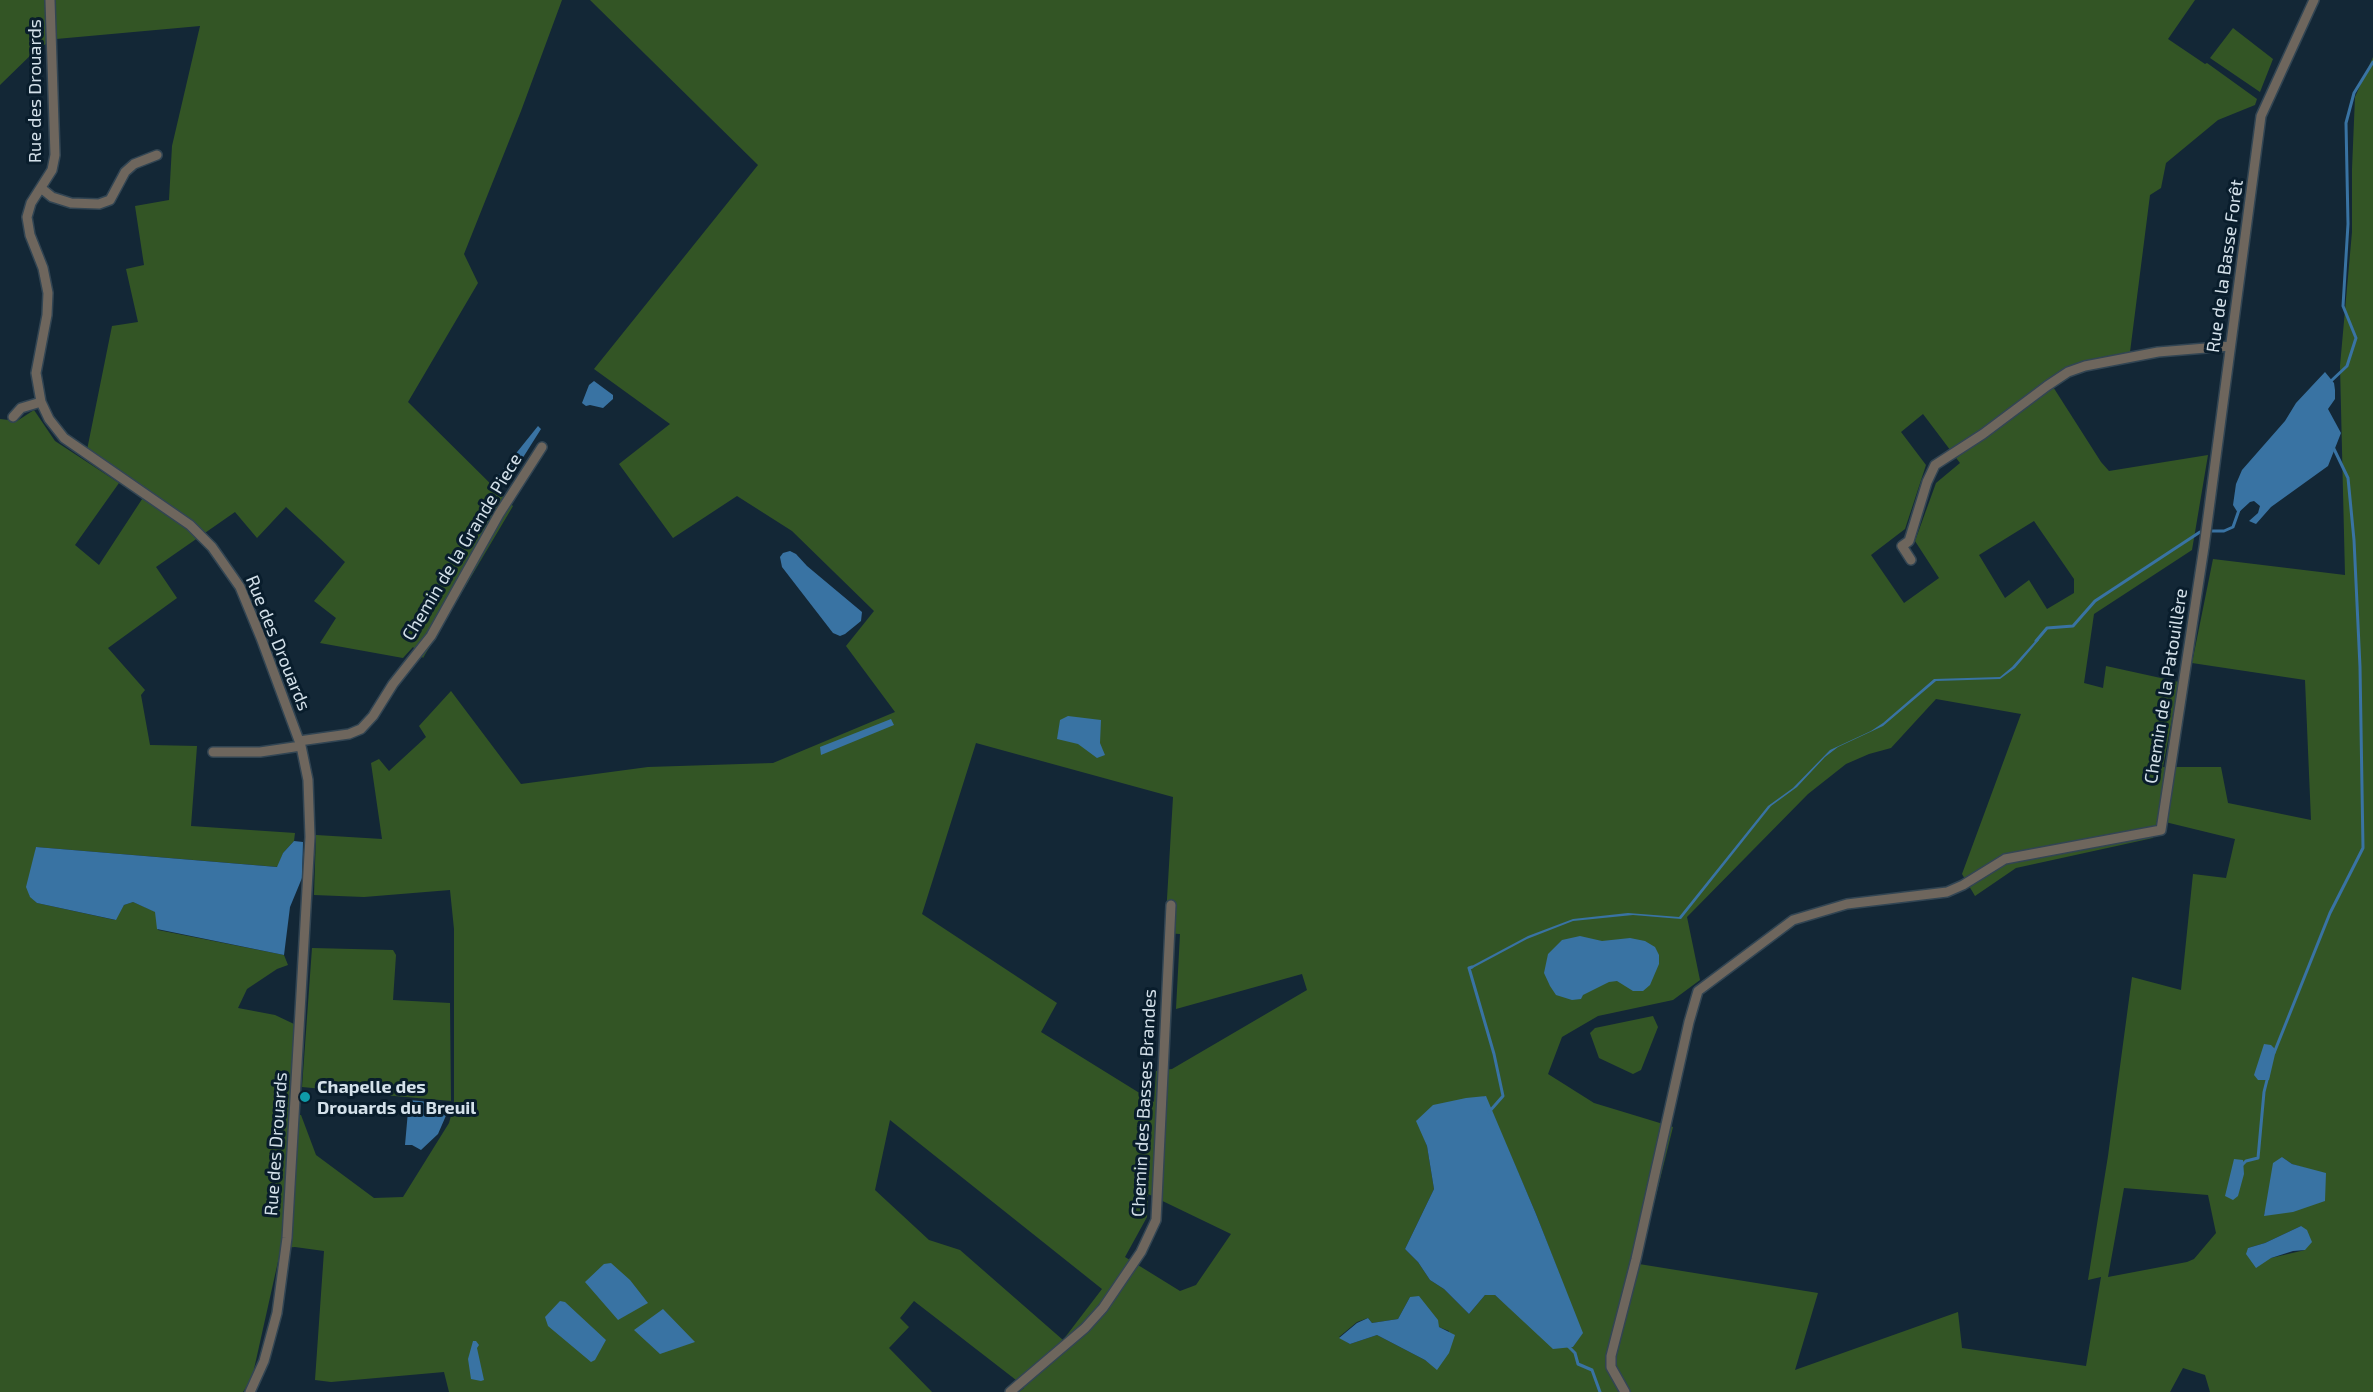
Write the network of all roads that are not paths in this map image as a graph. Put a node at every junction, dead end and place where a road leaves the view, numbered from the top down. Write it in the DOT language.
graph roads {
  1 [pos="50,0"];
  2 [pos="2314,0"];
  3 [pos="157,155"];
  4 [pos="41,188"];
  5 [pos="2230,346"];
  6 [pos="41,402"];
  7 [pos="13,417"];
  8 [pos="542,447"];
  9 [pos="2204,547"];
  10 [pos="1911,560"];
  11 [pos="300,744"];
  12 [pos="213,752"];
  13 [pos="1171,905"];
  14 [pos="250,1392"];
  15 [pos="1010,1392"];
  16 [pos="1625,1392"];
  1 -- 4 [label="street, Rue des Drouards"];
  2 -- 5 [label="street, Rue de la Basse Forêt"];
  3 -- 4 [label="street"];
  4 -- 6 [label="street, Rue des Drouards"];
  5 -- 9 [label="street, Rue de la Basse Forêt"];
  5 -- 10 [label="street"];
  6 -- 7 [label="street"];
  6 -- 11 [label="street, Rue des Drouards"];
  8 -- 11 [label="street, Chemin de la Grande Piece"];
  9 -- 16 [label="street, Chemin de la Patouillère"];
  11 -- 12 [label="street, Chemin de la Grande Piece"];
  11 -- 14 [label="street, Rue des Drouards"];
  13 -- 15 [label="street, Chemin des Basses Brandes"];
}
